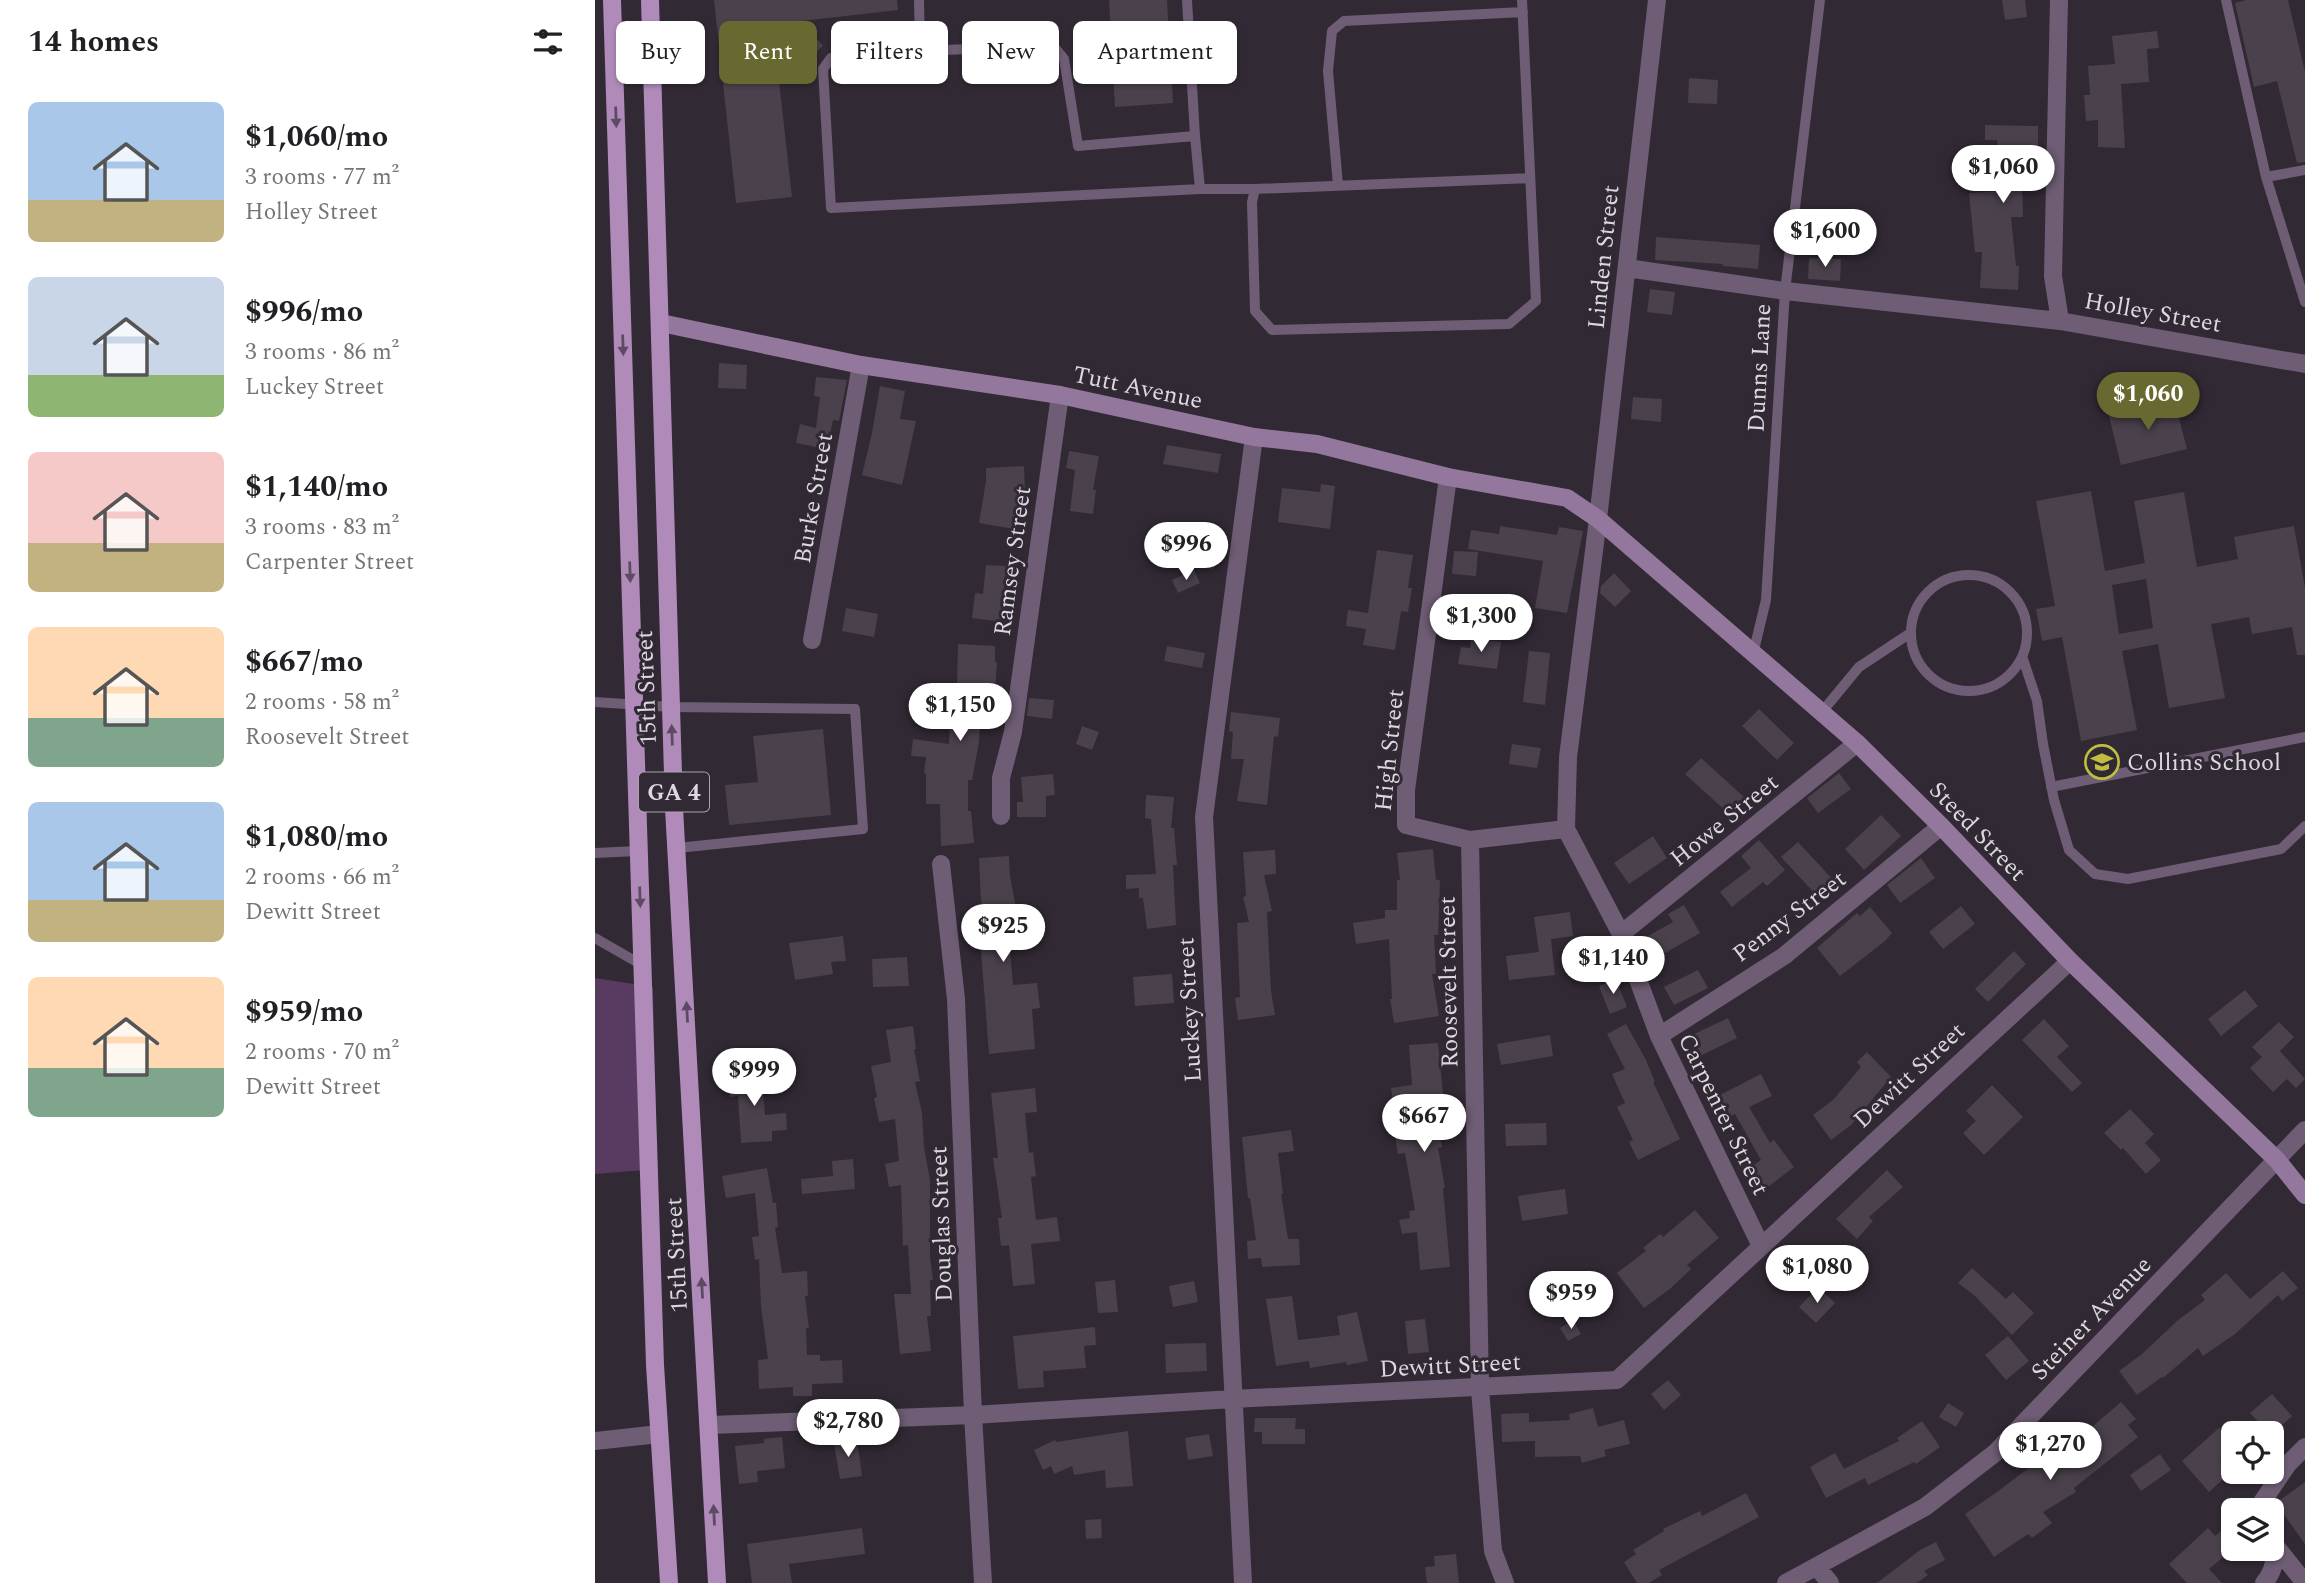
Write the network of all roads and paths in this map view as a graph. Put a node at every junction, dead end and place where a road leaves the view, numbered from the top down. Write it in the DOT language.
graph roads {
  1 [pos="612,0"];
  2 [pos="650,0"];
  3 [pos="919,0"];
  4 [pos="1187,0"];
  5 [pos="1523,0"];
  6 [pos="1657,0"];
  7 [pos="1820,0"];
  8 [pos="2059,0"];
  9 [pos="2225,0"];
  10 [pos="1523,12"];
  11 [pos="920,21"];
  12 [pos="948,50"];
  13 [pos="831,58"];
  14 [pos="1195,136"];
  15 [pos="2305,170"];
  16 [pos="2266,177"];
  17 [pos="1530,178"];
  18 [pos="1338,185"];
  19 [pos="1200,189"];
  20 [pos="1255,189"];
  21 [pos="1627,268"];
  22 [pos="1785,291"];
  23 [pos="2305,302"];
  24 [pos="2060,321"];
  25 [pos="661,323"];
  26 [pos="2305,364"];
  27 [pos="861,365"];
  28 [pos="1060,396"];
  29 [pos="1254,437"];
  30 [pos="1448,477"];
  31 [pos="1598,519"];
  32 [pos="1909,634"];
  33 [pos="813,640"];
  34 [pos="1753,654"];
  35 [pos="2023,659"];
  36 [pos="595,702"];
  37 [pos="634,703"];
  38 [pos="671,707"];
  39 [pos="1821,713"];
  40 [pos="2305,737"];
  41 [pos="1857,743"];
  42 [pos="2052,787"];
  43 [pos="1001,816"];
  44 [pos="1941,826"];
  45 [pos="2305,826"];
  46 [pos="1566,829"];
  47 [pos="1471,840"];
  48 [pos="677,848"];
  49 [pos="638,850"];
  50 [pos="595,853"];
  51 [pos="941,864"];
  52 [pos="1621,934"];
  53 [pos="595,938"];
  54 [pos="2070,961"];
  55 [pos="642,962"];
  56 [pos="1659,1036"];
  57 [pos="2305,1129"];
  58 [pos="2277,1160"];
  59 [pos="2305,1195"];
  60 [pos="1761,1245"];
  61 [pos="1480,1389"];
  62 [pos="1233,1399"];
  63 [pos="973,1415"];
  64 [pos="710,1425"];
  65 [pos="659,1434"];
  66 [pos="595,1441"];
  67 [pos="2305,1447"];
  68 [pos="2265,1498"];
  69 [pos="2284,1554"];
  70 [pos="2273,1561"];
  71 [pos="1817,1567"];
  72 [pos="669,1583"];
  73 [pos="717,1583"];
  74 [pos="983,1583"];
  75 [pos="1243,1583"];
  76 [pos="1505,1583"];
  77 [pos="1786,1583"];
  78 [pos="1830,1583"];
  79 [pos="2264,1583"];
  80 [pos="2305,1583"];
  1 -- 37 [label="main road, 15th Street / GA 4, one-way"];
  2 -- 25 [label="main road, 15th Street / GA 4"];
  3 -- 11 [label="lane"];
  4 -- 14 [label="lane"];
  5 -- 10 [label="lane"];
  6 -- 21 [label="street, Linden Street"];
  7 -- 22 [label="lane, Dunns Lane"];
  8 -- 24 [label="street, Holley Street"];
  9 -- 16 [label="lane"];
  10 -- 17 [label="lane"];
  10 -- 18 [label="lane"];
  12 -- 14 [label="lane"];
  13 -- 19 [label="lane"];
  14 -- 19 [label="lane"];
  15 -- 16 [label="lane"];
  16 -- 23 [label="lane"];
  17 -- 18 [label="lane"];
  17 -- 20 [label="lane"];
  18 -- 20 [label="lane"];
  19 -- 20 [label="lane"];
  21 -- 22 [label="street"];
  21 -- 31 [label="street, Linden Street"];
  22 -- 24 [label="street"];
  22 -- 34 [label="lane, Dunns Lane"];
  24 -- 26 [label="street, Holley Street"];
  25 -- 27 [label="street, Tutt Avenue"];
  25 -- 38 [label="main road, 15th Street / GA 4"];
  27 -- 28 [label="street, Tutt Avenue"];
  27 -- 33 [label="street, Burke Street"];
  28 -- 29 [label="street, Tutt Avenue"];
  28 -- 43 [label="street, Ramsey Street"];
  29 -- 30 [label="street, Tutt Avenue"];
  29 -- 62 [label="street, Luckey Street"];
  30 -- 31 [label="street, Tutt Avenue"];
  30 -- 47 [label="street, High Street"];
  31 -- 34 [label="street, Steed Street"];
  31 -- 46 [label="street, Carpenter Street"];
  32 -- 35 [label="lane"];
  32 -- 35 [label="lane"];
  32 -- 39 [label="lane"];
  34 -- 39 [label="street, Steed Street"];
  35 -- 42 [label="lane"];
  36 -- 37 [label="lane"];
  37 -- 38 [label="lane"];
  37 -- 49 [label="main road, 15th Street / GA 4"];
  48 -- 38 [label="main road, 15th Street / GA 4, one-way"];
  38 -- 48 [label="lane"];
  39 -- 41 [label="street, Steed Street"];
  40 -- 42 [label="lane"];
  41 -- 44 [label="street, Steed Street"];
  41 -- 52 [label="street, Howe Street"];
  42 -- 45 [label="lane"];
  44 -- 54 [label="street, Steed Street"];
  44 -- 56 [label="street, Penny Street"];
  46 -- 47 [label="street, High Street"];
  46 -- 52 [label="street, Carpenter Street"];
  47 -- 61 [label="street, Roosevelt Street"];
  64 -- 48 [label="main road, 15th Street / GA 4, one-way"];
  49 -- 50 [label="lane"];
  49 -- 55 [label="main road, 15th Street / GA 4, one-way"];
  51 -- 63 [label="street, Douglas Street"];
  52 -- 56 [label="street, Carpenter Street"];
  53 -- 55 [label="lane"];
  54 -- 58 [label="street, Steed Street"];
  54 -- 60 [label="street, Dewitt Street"];
  55 -- 65 [label="main road, 15th Street / GA 4"];
  56 -- 60 [label="street, Carpenter Street"];
  57 -- 58 [label="street, Steiner Avenue"];
  58 -- 59 [label="street, Steed Street"];
  58 -- 71 [label="street, Steiner Avenue"];
  60 -- 61 [label="street, Dewitt Street"];
  61 -- 62 [label="street, Dewitt Street"];
  61 -- 76 [label="street, Roosevelt Street"];
  62 -- 63 [label="street, Dewitt Street"];
  62 -- 75 [label="street, Luckey Street"];
  63 -- 64 [label="street, Dewitt Street"];
  63 -- 74 [label="street, Douglas Street"];
  73 -- 64 [label="main road, 15th Street / GA 4, one-way"];
  65 -- 66 [label="street"];
  65 -- 72 [label="main road, 15th Street / GA 4"];
  67 -- 68 [label="street"];
  69 -- 80 [label="street"];
  70 -- 79 [label="street"];
  71 -- 77 [label="street, Steiner Avenue"];
  71 -- 78 [label="street"];
}
